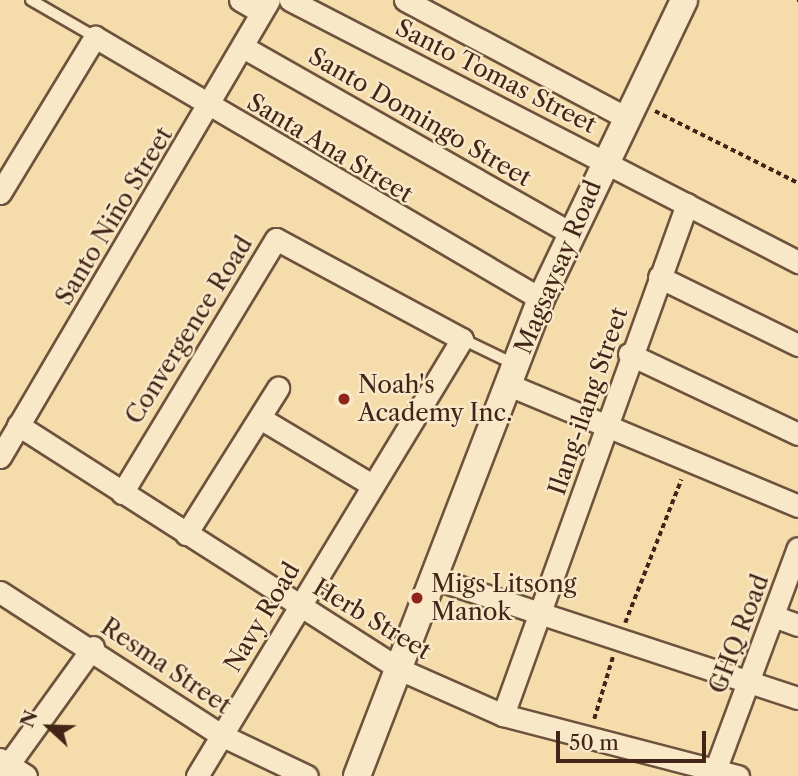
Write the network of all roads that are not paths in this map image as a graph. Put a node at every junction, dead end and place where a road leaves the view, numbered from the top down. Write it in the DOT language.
graph roads {
  1 [pos="31,0"];
  2 [pos="240,0"];
  3 [pos="289,0"];
  4 [pos="405,0"];
  5 [pos="678,2"];
  6 [pos="265,6"];
  7 [pos="95,37"];
  8 [pos="243,47"];
  9 [pos="210,108"];
  10 [pos="630,109"];
  11 [pos="604,161"];
  12 [pos="0,193"];
  13 [pos="687,204"];
  14 [pos="571,233"];
  15 [pos="798,262"];
  16 [pos="659,277"];
  17 [pos="541,299"];
  18 [pos="462,339"];
  19 [pos="798,345"];
  20 [pos="629,354"];
  21 [pos="513,375"];
  22 [pos="278,388"];
  23 [pos="260,418"];
  24 [pos="18,425"];
  25 [pos="607,427"];
  26 [pos="798,434"];
  27 [pos="0,457"];
  28 [pos="372,485"];
  29 [pos="122,492"];
  30 [pos="798,506"];
  31 [pos="186,534"];
  32 [pos="798,548"];
  33 [pos="433,578"];
  34 [pos="0,592"];
  35 [pos="300,607"];
  36 [pos="541,615"];
  37 [pos="776,617"];
  38 [pos="798,625"];
  39 [pos="93,647"];
  40 [pos="399,669"];
  41 [pos="750,682"];
  42 [pos="798,698"];
  43 [pos="503,715"];
  44 [pos="221,735"];
  45 [pos="2,766"];
  46 [pos="713,774"];
  47 [pos="26,776"];
  48 [pos="197,776"];
  49 [pos="307,776"];
  50 [pos="357,776"];
  51 [pos="737,776"];
  1 -- 7 [label="lane"];
  2 -- 6 [label="street"];
  3 -- 11 [label="street, Santo Tomas Street"];
  4 -- 10 [label="street"];
  5 -- 10 [label="street, Magsaysay Road"];
  6 -- 8 [label="street, Santo Niño Street"];
  7 -- 9 [label="street, Santa Ana Street"];
  7 -- 12 [label="street"];
  8 -- 9 [label="street, Santo Niño Street"];
  8 -- 14 [label="street, Santo Domingo Street"];
  9 -- 17 [label="street, Santa Ana Street"];
  9 -- 24 [label="street, Santo Niño Street"];
  10 -- 11 [label="street, Magsaysay Road"];
  11 -- 13 [label="street, Santo Tomas Street"];
  11 -- 14 [label="street, Magsaysay Road"];
  13 -- 15 [label="street, Santo Tomas Street"];
  13 -- 16 [label="street, Ilang-ilang Street"];
  14 -- 17 [label="street, Magsaysay Road"];
  16 -- 19 [label="street"];
  16 -- 20 [label="street, Ilang-ilang Street"];
  17 -- 21 [label="street, Magsaysay Road"];
  18 -- 21 [label="lane"];
  18 -- 28 [label="street"];
  18 -- 29 [label="street, Convergence Road"];
  20 -- 25 [label="street, Ilang-ilang Street"];
  20 -- 26 [label="street"];
  21 -- 25 [label="street"];
  21 -- 33 [label="street, Magsaysay Road"];
  22 -- 23 [label="street"];
  23 -- 28 [label="street"];
  23 -- 31 [label="street"];
  24 -- 27 [label="street, Santo Niño Street"];
  24 -- 29 [label="street, Herb Street"];
  25 -- 30 [label="street"];
  25 -- 36 [label="street, Ilang-ilang Street"];
  28 -- 35 [label="street, Navy Road"];
  29 -- 31 [label="street, Herb Street"];
  31 -- 35 [label="street, Herb Street"];
  32 -- 37 [label="street, GHQ Road"];
  33 -- 36 [label="street"];
  33 -- 40 [label="street, Magsaysay Road"];
  34 -- 39 [label="street, Resma Street"];
  35 -- 40 [label="street, Herb Street"];
  35 -- 44 [label="street, Navy Road"];
  36 -- 41 [label="street"];
  36 -- 43 [label="street, Ilang-ilang Street"];
  37 -- 38 [label="street"];
  37 -- 41 [label="street, GHQ Road"];
  39 -- 44 [label="street, Resma Street"];
  39 -- 45 [label="street"];
  40 -- 43 [label="street, Herb Street"];
  40 -- 50 [label="street, Magsaysay Road"];
  41 -- 42 [label="street"];
  41 -- 46 [label="street, GHQ Road"];
  43 -- 46 [label="street, Herb Street"];
  44 -- 48 [label="street, Navy Road"];
  44 -- 49 [label="street, Resma Street"];
  45 -- 47 [label="street"];
  46 -- 51 [label="street, Herb Street"];
}
